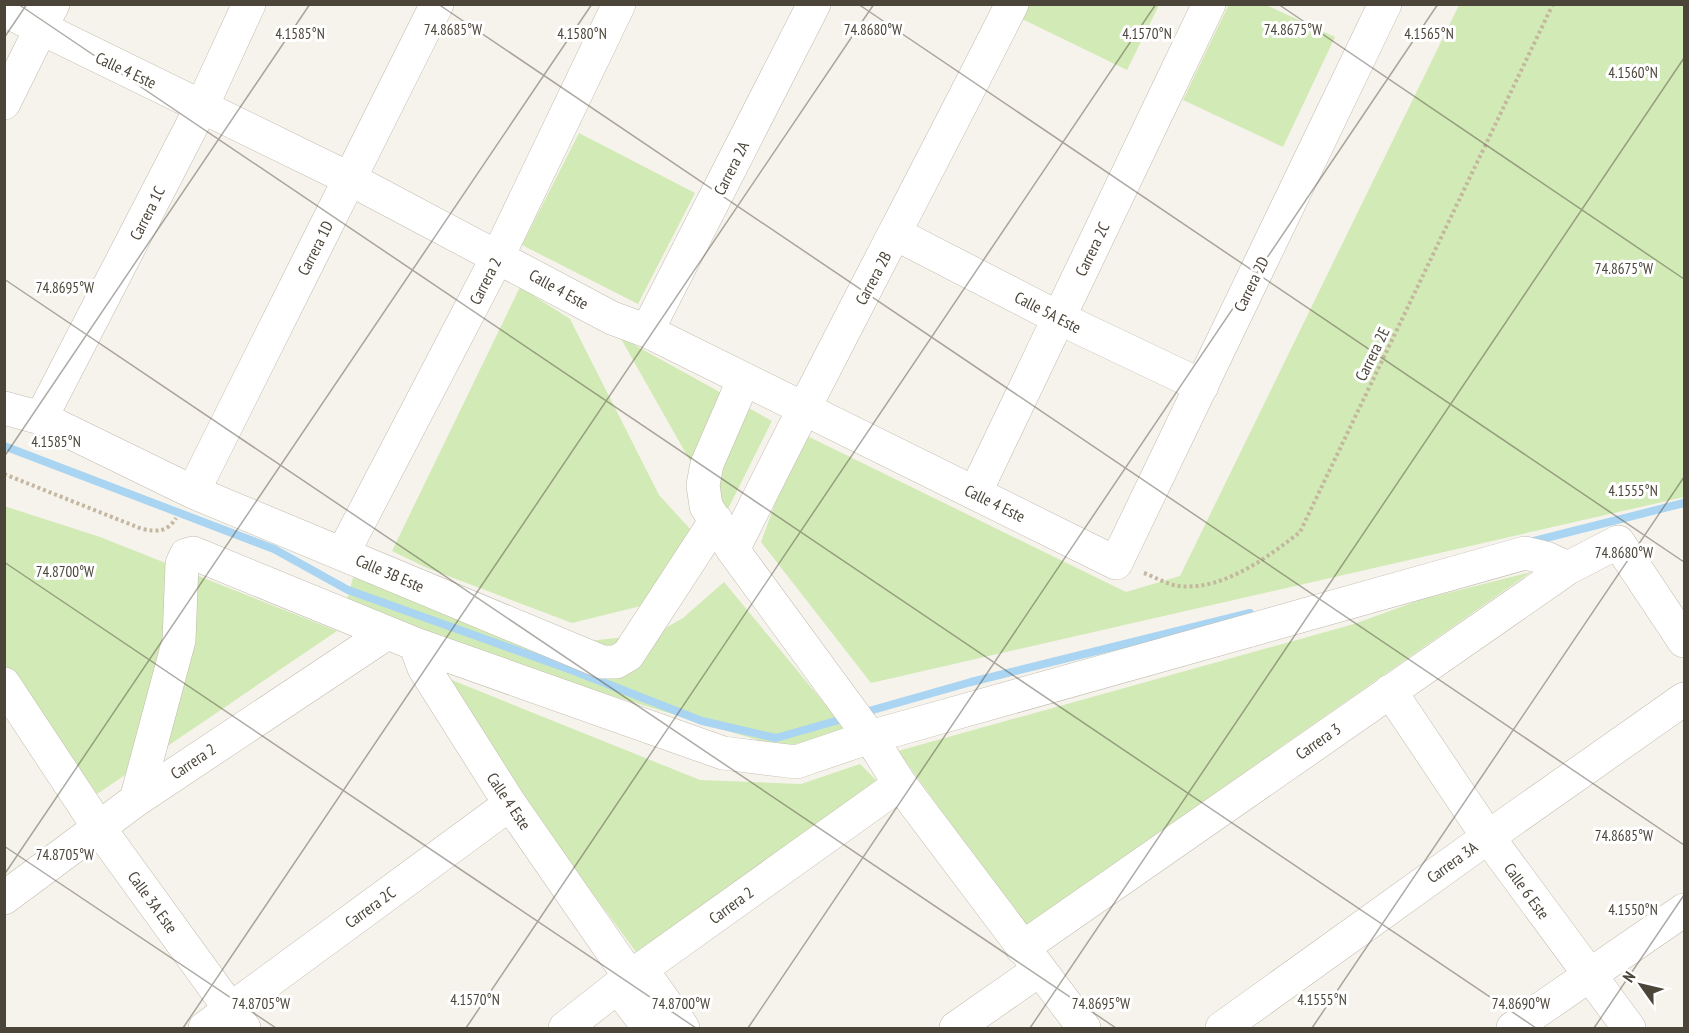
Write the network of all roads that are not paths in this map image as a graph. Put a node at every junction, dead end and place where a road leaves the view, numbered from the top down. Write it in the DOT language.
graph roads {
  1 [pos="249,4"];
  2 [pos="437,4"];
  3 [pos="619,4"];
  4 [pos="814,4"];
  5 [pos="1012,4"];
  6 [pos="1209,4"];
  7 [pos="1384,4"];
  8 [pos="4,10"];
  9 [pos="47,17"];
  10 [pos="4,103"];
  11 [pos="202,106"];
  12 [pos="350,180"];
  13 [pos="896,234"];
  14 [pos="498,256"];
  15 [pos="1059,318"];
  16 [pos="647,331"];
  17 [pos="744,379"];
  18 [pos="1202,386"];
  19 [pos="4,408"];
  20 [pos="803,408"];
  21 [pos="41,418"];
  22 [pos="193,492"];
  23 [pos="975,493"];
  24 [pos="716,520"];
  25 [pos="733,550"];
  26 [pos="343,553"];
  27 [pos="1116,563"];
  28 [pos="1568,568"];
  29 [pos="401,638"];
  30 [pos="1684,641"];
  31 [pos="4,684"];
  32 [pos="1390,691"];
  33 [pos="1684,699"];
  34 [pos="866,732"];
  35 [pos="900,784"];
  36 [pos="136,800"];
  37 [pos="510,804"];
  38 [pos="99,828"];
  39 [pos="1488,837"];
  40 [pos="4,898"];
  41 [pos="1684,910"];
  42 [pos="1031,959"];
  43 [pos="1589,974"];
  44 [pos="630,977"];
  45 [pos="226,1022"];
  46 [pos="565,1029"];
  47 [pos="649,1029"];
  48 [pos="683,1029"];
  49 [pos="956,1029"];
  50 [pos="1084,1029"];
  51 [pos="1222,1029"];
  52 [pos="1513,1029"];
  53 [pos="1629,1029"];
  1 -- 11 [label="street, Carrera 1C"];
  2 -- 12 [label="street, Carrera 1D"];
  3 -- 14 [label="street, Carrera 2"];
  4 -- 16 [label="street, Carrera 2A"];
  5 -- 13 [label="street, Carrera 2B"];
  6 -- 15 [label="street, Carrera 2C"];
  7 -- 18 [label="street, Carrera 2D"];
  8 -- 9 [label="street, Calle 4 Este"];
  9 -- 10 [label="street"];
  9 -- 11 [label="street, Calle 4 Este"];
  11 -- 12 [label="street, Calle 4 Este"];
  11 -- 21 [label="street, Carrera 1C"];
  12 -- 14 [label="street, Calle 4 Este"];
  12 -- 22 [label="street, Carrera 1D"];
  13 -- 15 [label="street, Calle 5A Este"];
  13 -- 20 [label="street, Carrera 2B"];
  14 -- 16 [label="street, Calle 4 Este"];
  14 -- 26 [label="street, Carrera 2"];
  15 -- 18 [label="street, Calle 5A Este"];
  15 -- 23 [label="street, Carrera 2C"];
  16 -- 17 [label="street, Calle 4 Este"];
  17 -- 20 [label="street, Calle 4 Este"];
  17 -- 24 [label="street"];
  18 -- 27 [label="street, Carrera 2D"];
  19 -- 21 [label="street, Calle 3B Este"];
  20 -- 23 [label="street, Calle 4 Este"];
  20 -- 25 [label="street, Carrera 2B"];
  21 -- 22 [label="street, Calle 3B Este"];
  22 -- 26 [label="street, Calle 3B Este"];
  23 -- 27 [label="street, Calle 4 Este"];
  24 -- 25 [label="street"];
  24 -- 26 [label="street, Calle 3B Este"];
  25 -- 34 [label="street"];
  28 -- 30 [label="street, Carrera 3"];
  28 -- 32 [label="street, Carrera 3"];
  28 -- 34 [label="street"];
  29 -- 34 [label="street"];
  29 -- 36 [label="street, Carrera 2"];
  29 -- 36 [label="street"];
  29 -- 37 [label="street, Calle 4 Este"];
  31 -- 38 [label="street, Calle 3A Este"];
  32 -- 39 [label="street, Calle 6 Este"];
  32 -- 42 [label="street, Carrera 3"];
  33 -- 39 [label="street, Carrera 3A"];
  34 -- 35 [label="street"];
  35 -- 42 [label="street"];
  35 -- 44 [label="street, Carrera 2"];
  36 -- 38 [label="street, Carrera 2"];
  37 -- 44 [label="street, Calle 4 Este"];
  37 -- 45 [label="street, Carrera 2C"];
  38 -- 40 [label="street, Carrera 2"];
  38 -- 45 [label="street, Calle 3A Este"];
  39 -- 43 [label="street, Calle 6 Este"];
  39 -- 51 [label="street, Carrera 3A"];
  41 -- 43 [label="street"];
  42 -- 49 [label="street, Carrera 3"];
  42 -- 50 [label="street"];
  43 -- 52 [label="street"];
  43 -- 53 [label="street, Calle 6 Este"];
  44 -- 46 [label="street, Carrera 2"];
  44 -- 47 [label="street"];
  44 -- 48 [label="street"];
}
